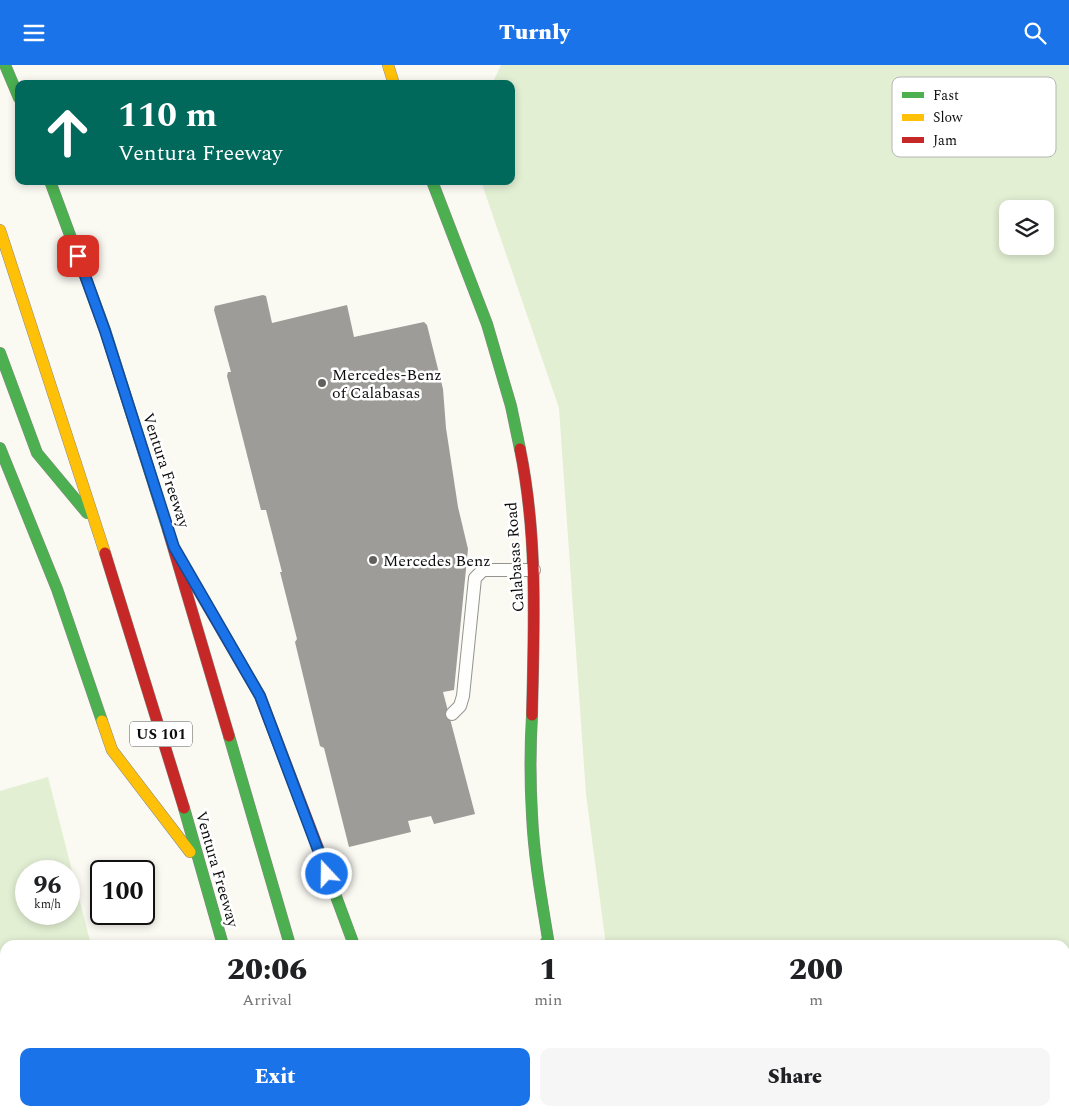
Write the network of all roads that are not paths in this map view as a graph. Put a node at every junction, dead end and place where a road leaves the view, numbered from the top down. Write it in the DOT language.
graph roads {
  1 [pos="5,65"];
  2 [pos="388,65"];
  3 [pos="393,80"];
  4 [pos="15,89"];
  5 [pos="51,185"];
  6 [pos="434,185"];
  7 [pos="0,230"];
  8 [pos="0,353"];
  9 [pos="0,448"];
  10 [pos="96,523"];
  11 [pos="174,547"];
  12 [pos="534,570"];
  13 [pos="452,714"];
  14 [pos="202,867"];
  15 [pos="222,940"];
  16 [pos="289,940"];
  17 [pos="352,940"];
  18 [pos="547,940"];
  1 -- 4 [label="main road"];
  2 -- 3 [label="main road"];
  5 -- 11 [label="main road, Ventura Freeway"];
  6 -- 12 [label="main road, Calabasas Road"];
  7 -- 10 [label="main road, Ventura Freeway / US 101"];
  8 -- 10 [label="main road"];
  9 -- 14 [label="main road"];
  10 -- 14 [label="main road, Ventura Freeway / US 101"];
  11 -- 16 [label="main road, Ventura Freeway"];
  11 -- 17 [label="main road"];
  12 -- 13 [label="lane"];
  12 -- 18 [label="main road, Calabasas Road"];
  14 -- 15 [label="main road, Ventura Freeway / US 101"];
}
